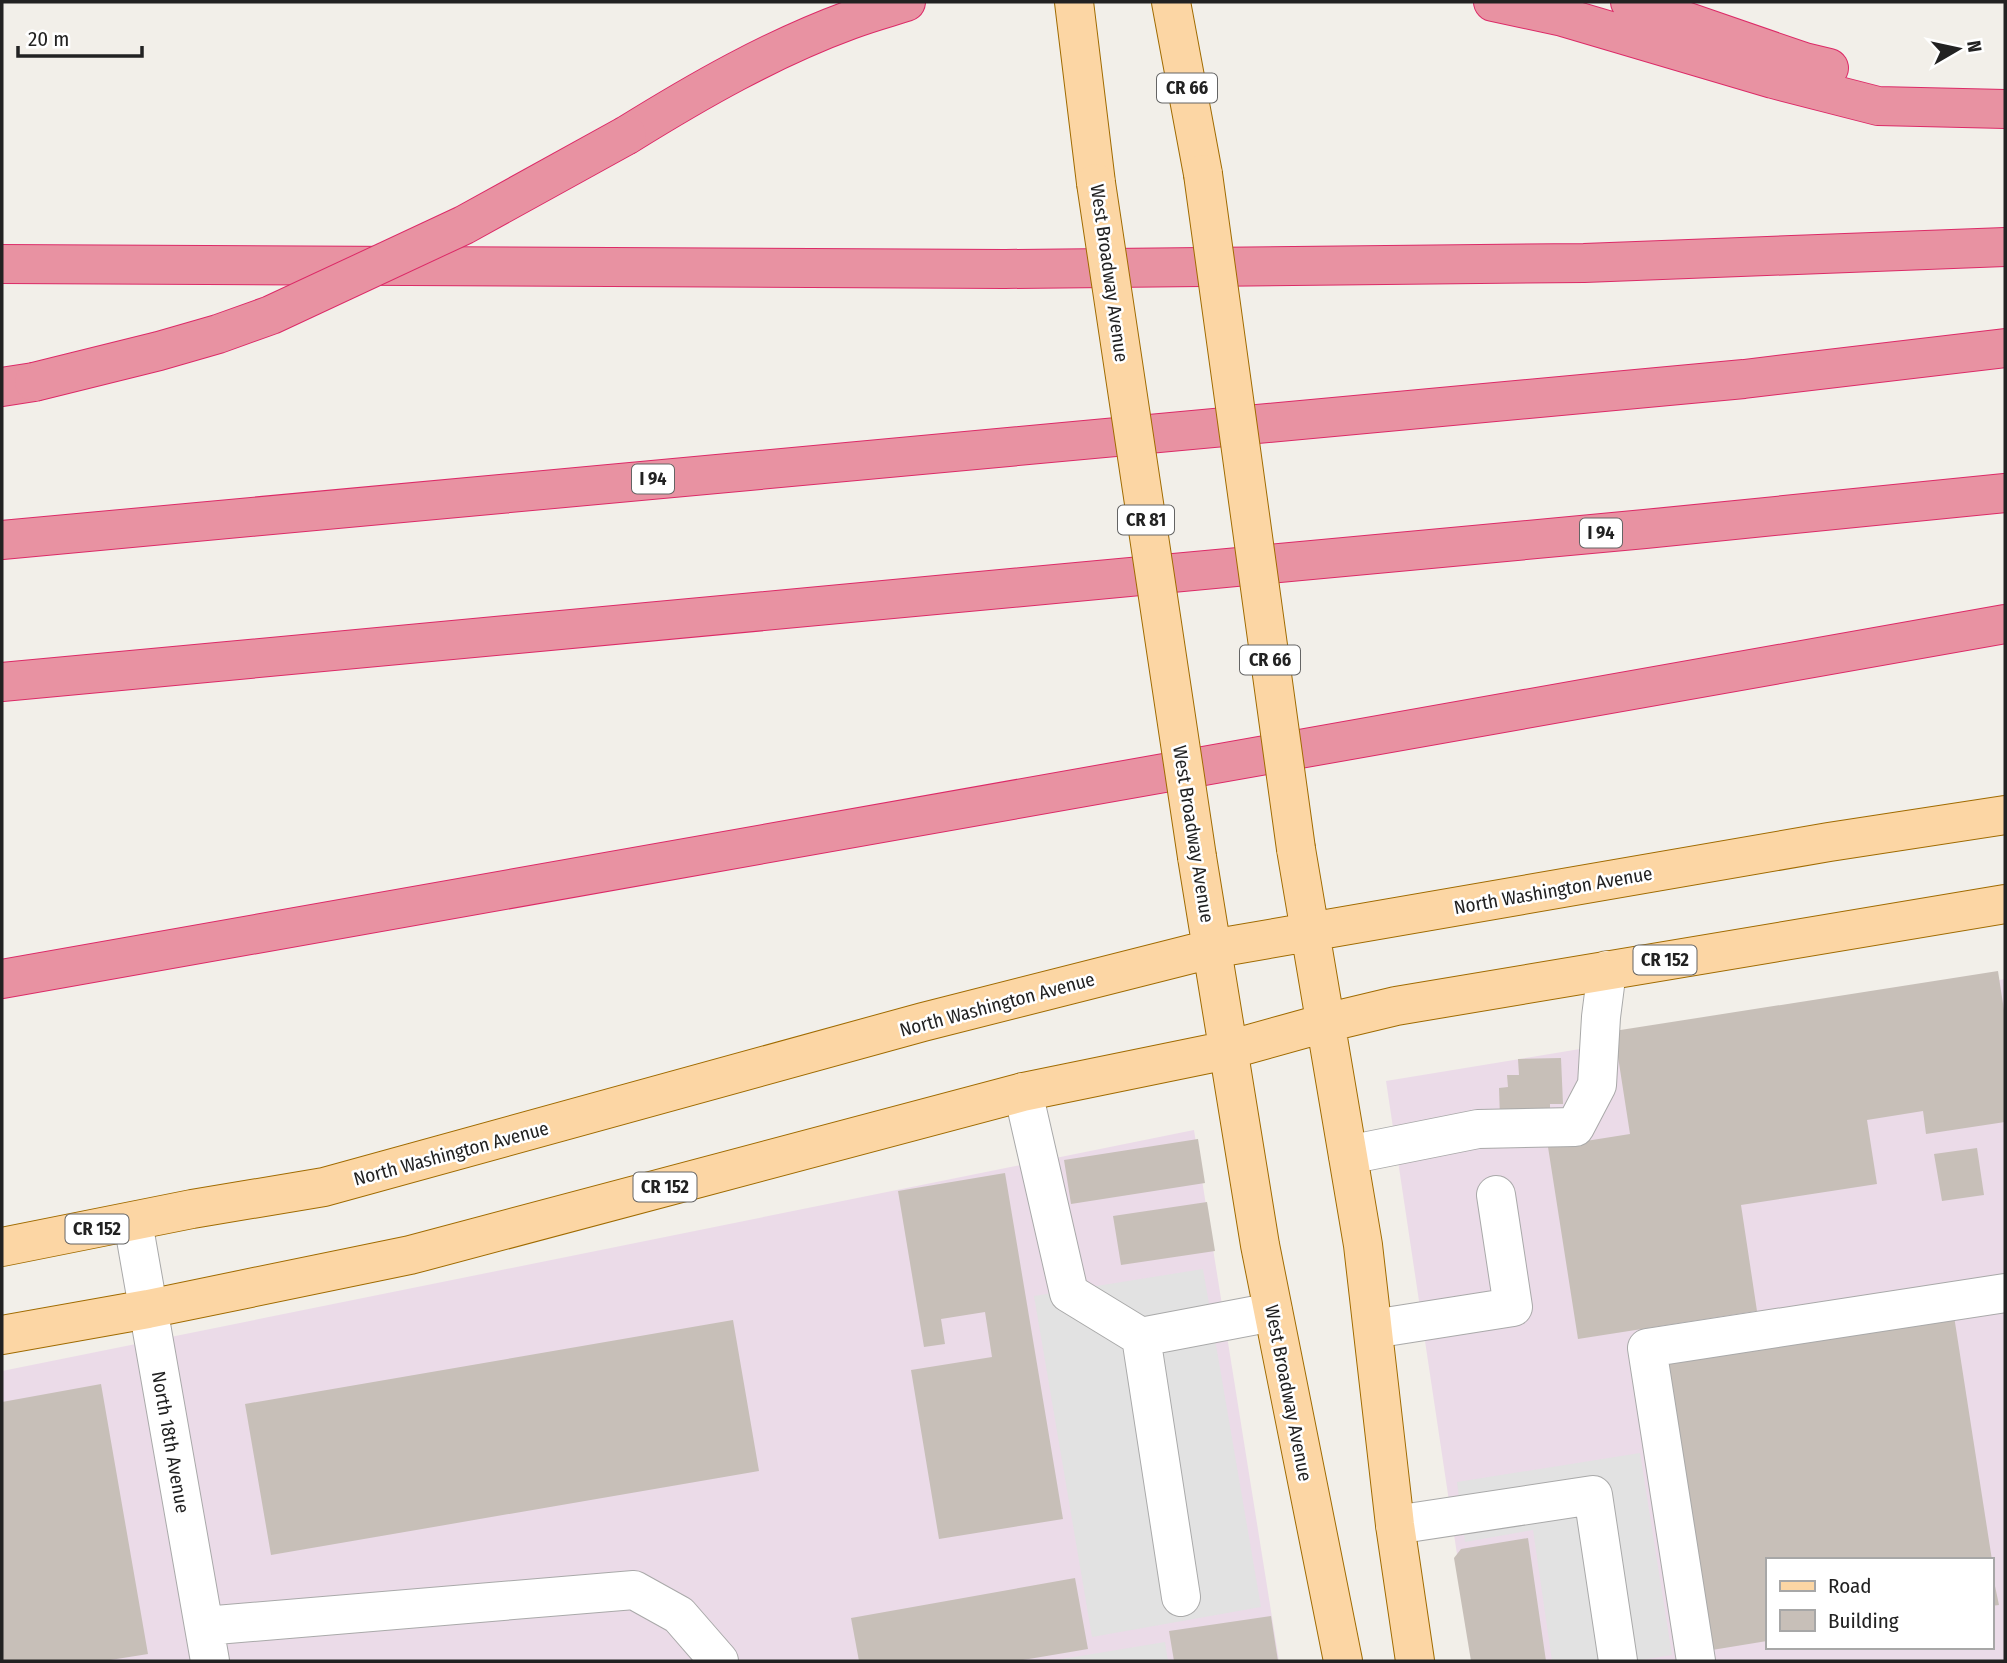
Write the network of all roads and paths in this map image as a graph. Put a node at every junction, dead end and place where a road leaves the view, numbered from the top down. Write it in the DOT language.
graph roads {
  1 [pos="906,2"];
  2 [pos="1074,2"];
  3 [pos="1171,2"];
  4 [pos="1493,2"];
  5 [pos="1630,2"];
  6 [pos="1996,109"];
  7 [pos="2005,247"];
  8 [pos="2,264"];
  9 [pos="2005,348"];
  10 [pos="18,384"];
  11 [pos="2005,493"];
  12 [pos="2,540"];
  13 [pos="2005,624"];
  14 [pos="2,682"];
  15 [pos="2005,815"];
  16 [pos="2005,904"];
  17 [pos="1310,931"];
  18 [pos="1211,949"];
  19 [pos="1607,970"];
  20 [pos="2,979"];
  21 [pos="1325,1023"];
  22 [pos="1228,1050"];
  23 [pos="1023,1092"];
  24 [pos="1348,1155"];
  25 [pos="1496,1195"];
  26 [pos="132,1222"];
  27 [pos="2,1247"];
  28 [pos="2005,1293"];
  29 [pos="148,1309"];
  30 [pos="1273,1312"];
  31 [pos="1373,1329"];
  32 [pos="2,1335"];
  33 [pos="1141,1337"];
  34 [pos="1395,1525"];
  35 [pos="1181,1597"];
  36 [pos="207,1644"];
  37 [pos="719,1661"];
  38 [pos="1343,1661"];
  39 [pos="1415,1661"];
  40 [pos="1618,1661"];
  41 [pos="1696,1661"];
  1 -- 10 [label="highway, bridge"];
  2 -- 18 [label="main road, West Broadway Avenue / CR 81, bridge"];
  3 -- 17 [label="main road, CR 66, bridge"];
  4 -- 6 [label="highway"];
  5 -- 6 [label="highway"];
  7 -- 8 [label="highway"];
  9 -- 12 [label="highway, I 94"];
  11 -- 14 [label="highway, I 94"];
  13 -- 20 [label="highway"];
  15 -- 17 [label="main road, North Washington Avenue / CR 152"];
  16 -- 19 [label="main road, CR 152"];
  17 -- 18 [label="main road, North Washington Avenue / CR 152"];
  17 -- 21 [label="main road"];
  18 -- 22 [label="main road, West Broadway Avenue / CR 81"];
  18 -- 26 [label="main road, North Washington Avenue / CR 152"];
  19 -- 21 [label="main road, CR 152"];
  19 -- 24 [label="street"];
  21 -- 22 [label="main road, CR 152"];
  21 -- 24 [label="main road"];
  22 -- 23 [label="main road, CR 152"];
  22 -- 30 [label="main road, West Broadway Avenue"];
  23 -- 29 [label="main road, CR 152"];
  23 -- 33 [label="street"];
  24 -- 31 [label="main road"];
  25 -- 31 [label="street"];
  26 -- 27 [label="main road, North Washington Avenue / CR 152"];
  26 -- 29 [label="street, North 18th Avenue"];
  28 -- 41 [label="street"];
  29 -- 32 [label="main road, CR 152"];
  29 -- 36 [label="street, North 18th Avenue"];
  30 -- 33 [label="street"];
  30 -- 38 [label="main road, West Broadway Avenue"];
  31 -- 34 [label="main road"];
  33 -- 35 [label="street"];
  34 -- 39 [label="main road"];
  34 -- 40 [label="street"];
  36 -- 37 [label="street"];
}
